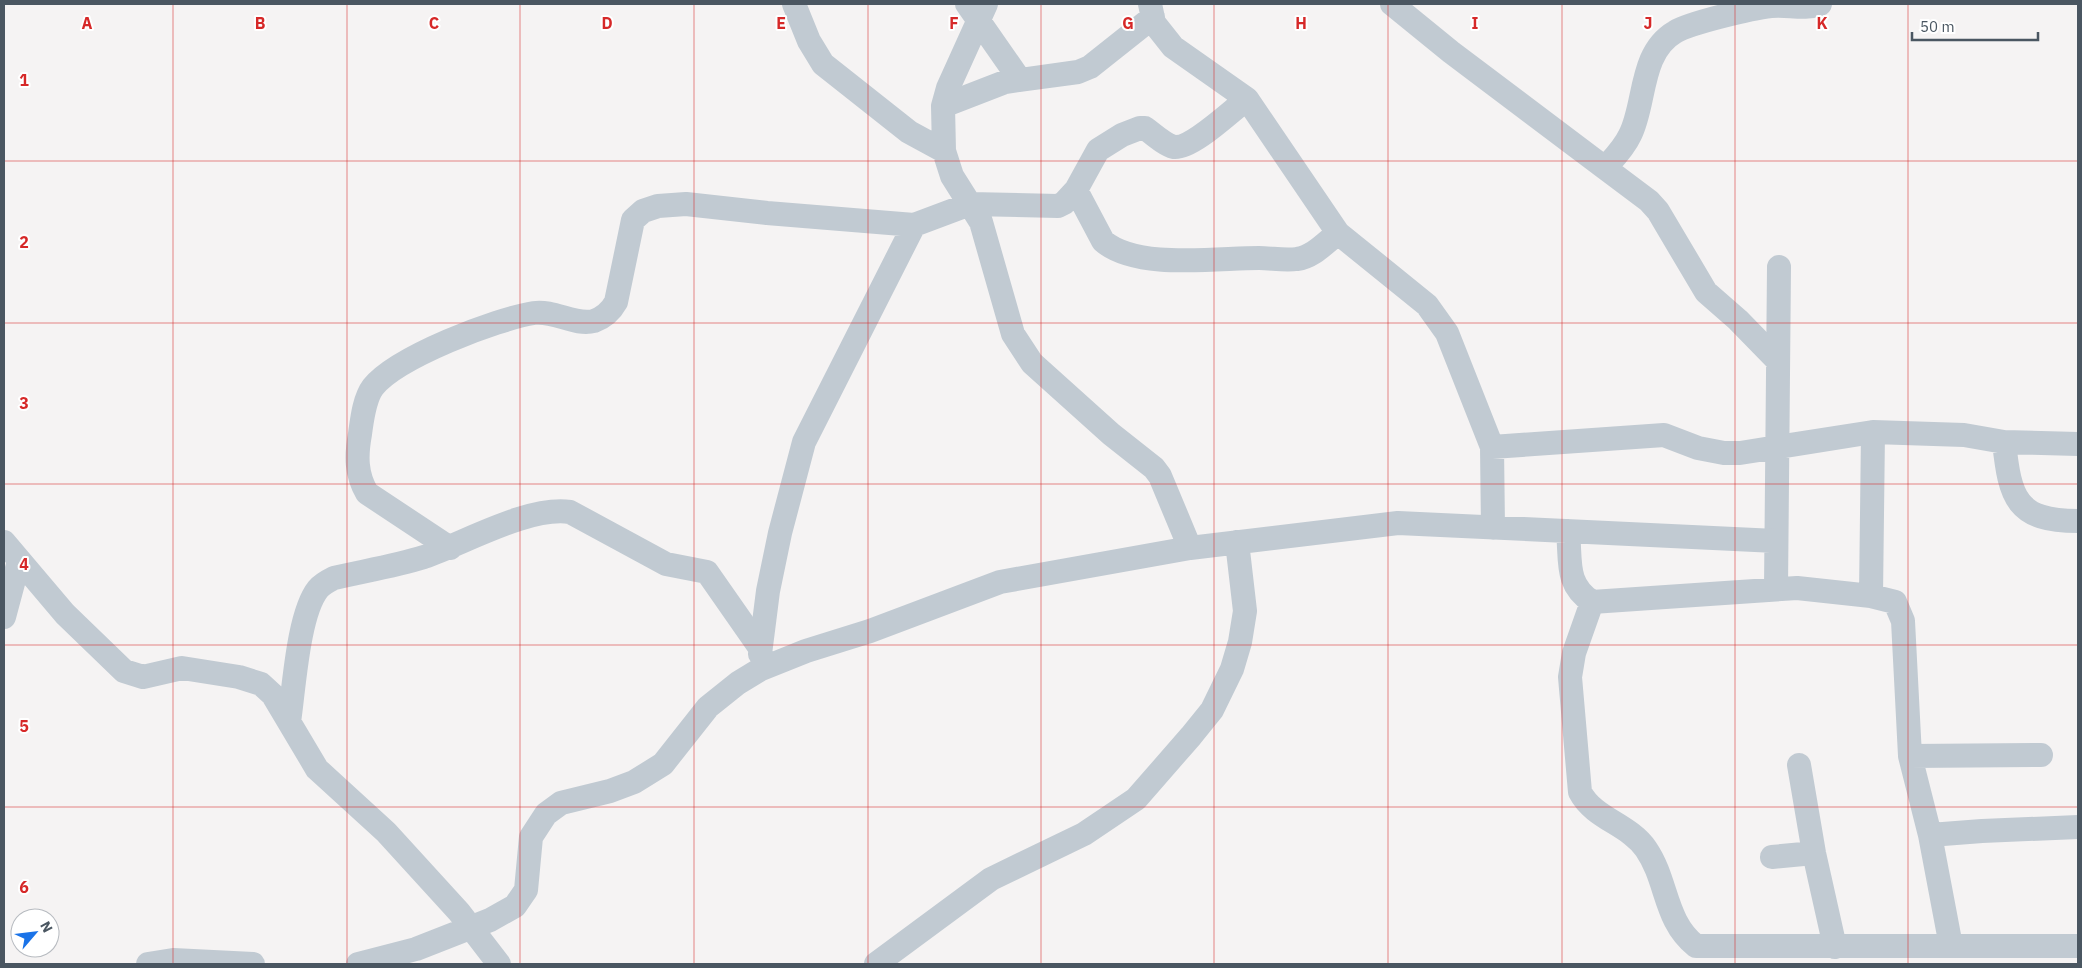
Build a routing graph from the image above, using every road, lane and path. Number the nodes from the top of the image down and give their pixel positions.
1 (794, 4) edge
2 (1392, 4) edge
3 (1820, 4) edge
4 (977, 9) edge
5 (1151, 10) edge
6 (1020, 80) junction
7 (1247, 99) junction
8 (943, 106) junction
9 (944, 151) junction
10 (1605, 168) junction
11 (1076, 190) junction
12 (970, 204) junction
13 (914, 225) junction
14 (1338, 233) junction
15 (1779, 267) dead end
16 (1778, 361) junction
17 (1873, 432) junction
18 (2004, 442) junction
19 (2078, 444) edge
20 (1777, 446) junction
21 (1492, 447) junction
22 (2078, 521) edge
23 (1493, 528) junction
24 (1568, 531) junction
25 (1776, 541) junction
26 (4, 542) edge
27 (1237, 542) junction
28 (450, 548) junction
29 (1190, 548) junction
30 (19, 561) junction
31 (1776, 589) junction
32 (1871, 596) junction
33 (1592, 602) junction
34 (4, 616) edge
35 (761, 658) junction
36 (289, 722) junction
37 (2041, 755) dead end
38 (1910, 756) junction
39 (1799, 764) dead end
40 (2078, 827) edge
41 (1930, 835) junction
42 (1814, 852) junction
43 (1772, 857) dead end
44 (470, 927) junction
45 (1951, 946) junction
46 (2078, 946) edge
47 (1835, 947) junction
48 (1696, 955) edge
49 (1982, 955) edge
50 (2051, 955) edge
51 (886, 960) edge
52 (148, 964) edge
53 (253, 964) edge
54 (358, 964) edge
55 (499, 964) edge

1 - 9 street
2 - 10 street
3 - 10 street
4 - 6 street
4 - 8 street
5 - 6 street
5 - 7 street
6 - 8 street
7 - 11 street
7 - 14 street
8 - 9 street
9 - 12 street
10 - 16 street
11 - 12 street
11 - 14 street
12 - 13 street
12 - 29 street
13 - 28 street
13 - 35 street
14 - 21 street
15 - 16 street
16 - 20 street
17 - 18 street
17 - 20 street
17 - 32 street
18 - 19 street
18 - 22 street
20 - 21 street
20 - 25 street
21 - 23 street
23 - 24 street
23 - 27 street
24 - 25 street
24 - 33 street
25 - 31 street
26 - 30 street
27 - 29 street
27 - 51 street
28 - 35 street
28 - 36 street
29 - 35 street
30 - 34 street
30 - 36 street
31 - 32 street
31 - 33 street
32 - 38 street
33 - 48 street
35 - 44 street
36 - 44 street
37 - 38 street
38 - 41 street
39 - 42 street
40 - 41 street
41 - 45 street
42 - 43 street
42 - 47 street
44 - 54 street
44 - 55 street
45 - 47 street
45 - 49 street
46 - 50 street
47 - 48 street
49 - 50 street
52 - 53 street

